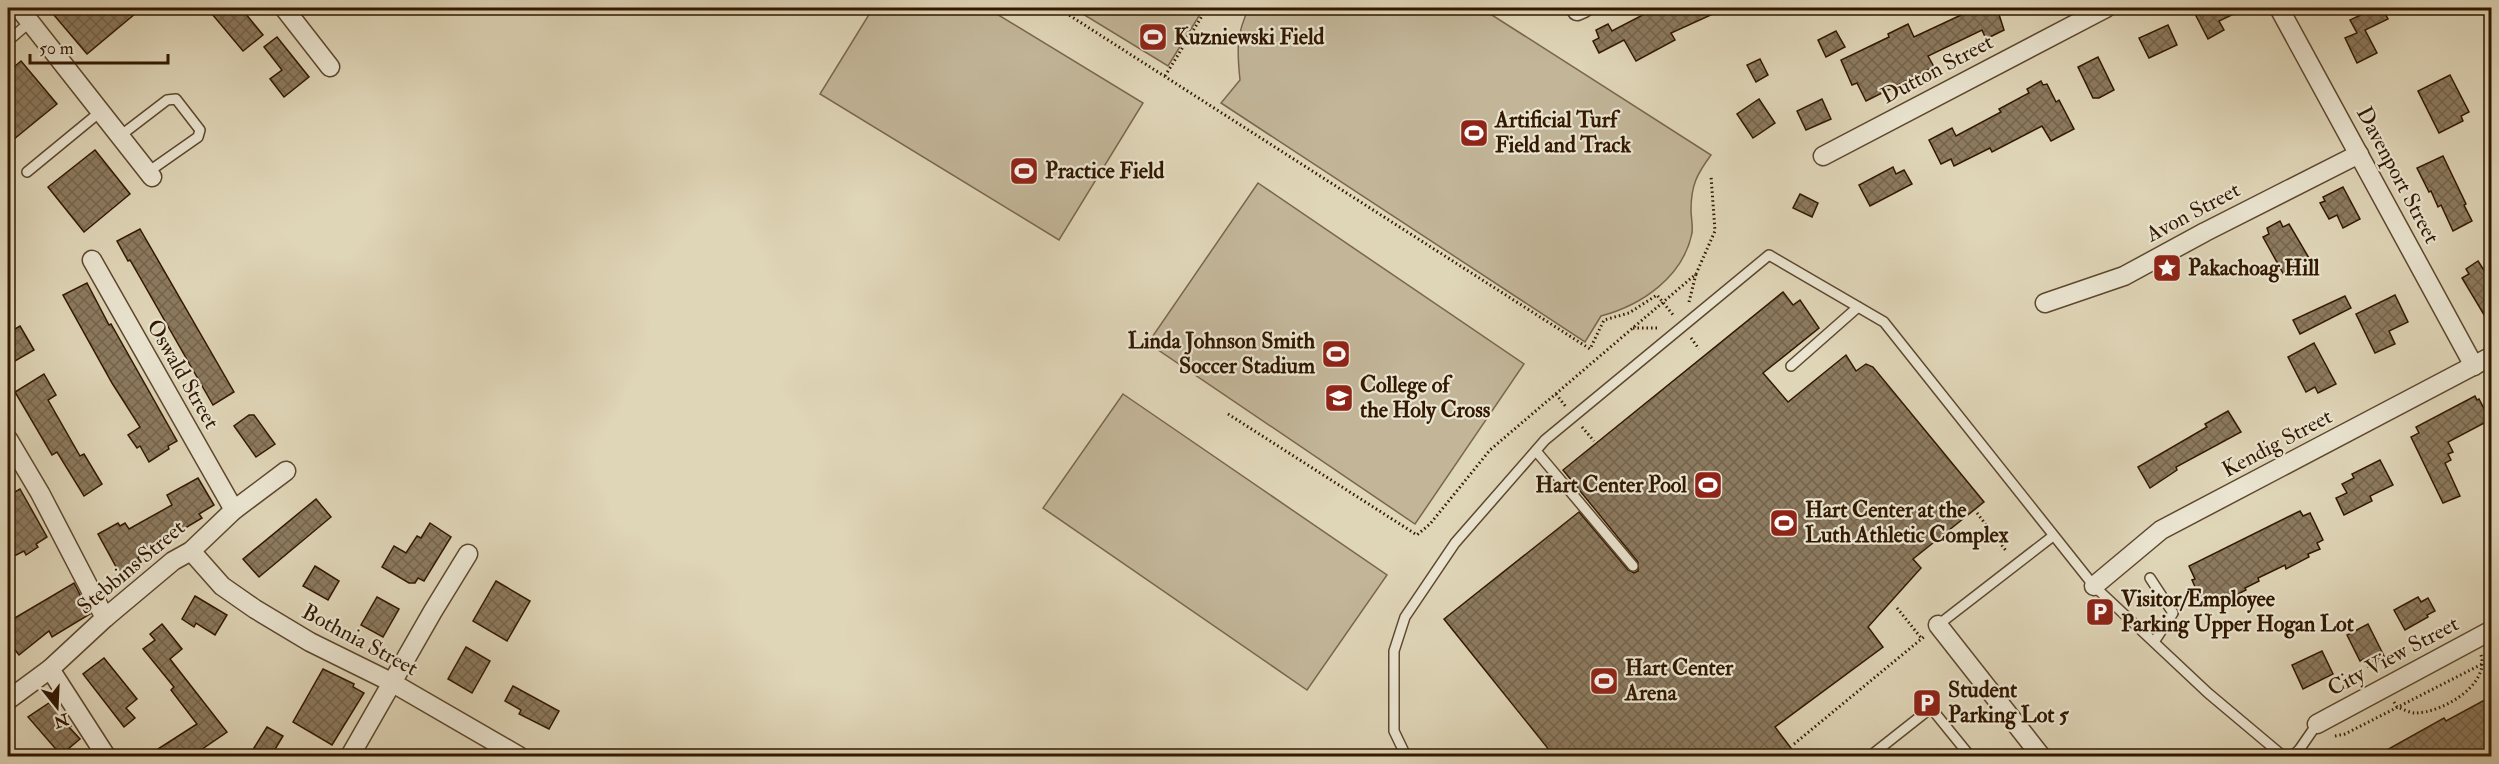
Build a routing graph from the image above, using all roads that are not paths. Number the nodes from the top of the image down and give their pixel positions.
1 (284, 8) edge
2 (2106, 8) edge
3 (2279, 8) edge
4 (25, 15) edge
5 (8, 41) edge
6 (330, 67) dead end
7 (100, 112) junction
8 (120, 136) junction
9 (2359, 153) junction
10 (1823, 156) dead end
11 (27, 172) dead end
12 (150, 175) joint
13 (92, 260) dead end
14 (2045, 303) dead end
15 (1858, 307) junction
16 (2492, 356) edge
17 (1791, 366) dead end
18 (2474, 366) junction
19 (8, 438) edge
20 (1536, 451) junction
21 (286, 471) dead end
22 (234, 510) junction
23 (2054, 536) junction
24 (191, 550) junction
25 (468, 554) dead end
26 (1633, 566) dead end
27 (2150, 578) dead end
28 (2094, 586) junction
29 (105, 618) junction
30 (1938, 625) joint
31 (2492, 630) edge
32 (2154, 642) junction
33 (50, 669) junction
34 (392, 682) junction
35 (8, 700) edge
36 (2317, 724) joint
37 (2035, 754) edge
38 (2299, 754) edge
39 (106, 756) edge
40 (350, 756) edge
41 (519, 756) edge
42 (1406, 756) edge
43 (1875, 756) edge
44 (1970, 756) edge
45 (2283, 756) edge

1 - 6 street
2 - 10 street, Dutton Street
3 - 9 street, Davenport Street
4 - 5 lane
4 - 7 street
7 - 8 street
7 - 11 lane
8 - 12 street
8 - 12 lane
9 - 14 street, Avon Street
9 - 18 street, Davenport Street
13 - 22 street, Oswald Street
15 - 17 lane
15 - 20 lane
15 - 23 lane
16 - 18 street, Kendig Street
18 - 28 street, Kendig Street
19 - 29 street
20 - 26 lane
20 - 42 lane
21 - 22 street, Stebbins Street
22 - 24 street, Stebbins Street
23 - 28 lane
23 - 30 lane
24 - 29 street, Stebbins Street
24 - 34 street, Bothnia Street
25 - 34 street
27 - 32 lane
28 - 32 lane
29 - 33 street, Stebbins Street
30 - 37 street
31 - 36 street, City View Street
32 - 45 lane
33 - 35 street, Stebbins Street
33 - 39 street
34 - 40 street
34 - 41 street, Bothnia Street
36 - 38 lane
43 - 44 lane

